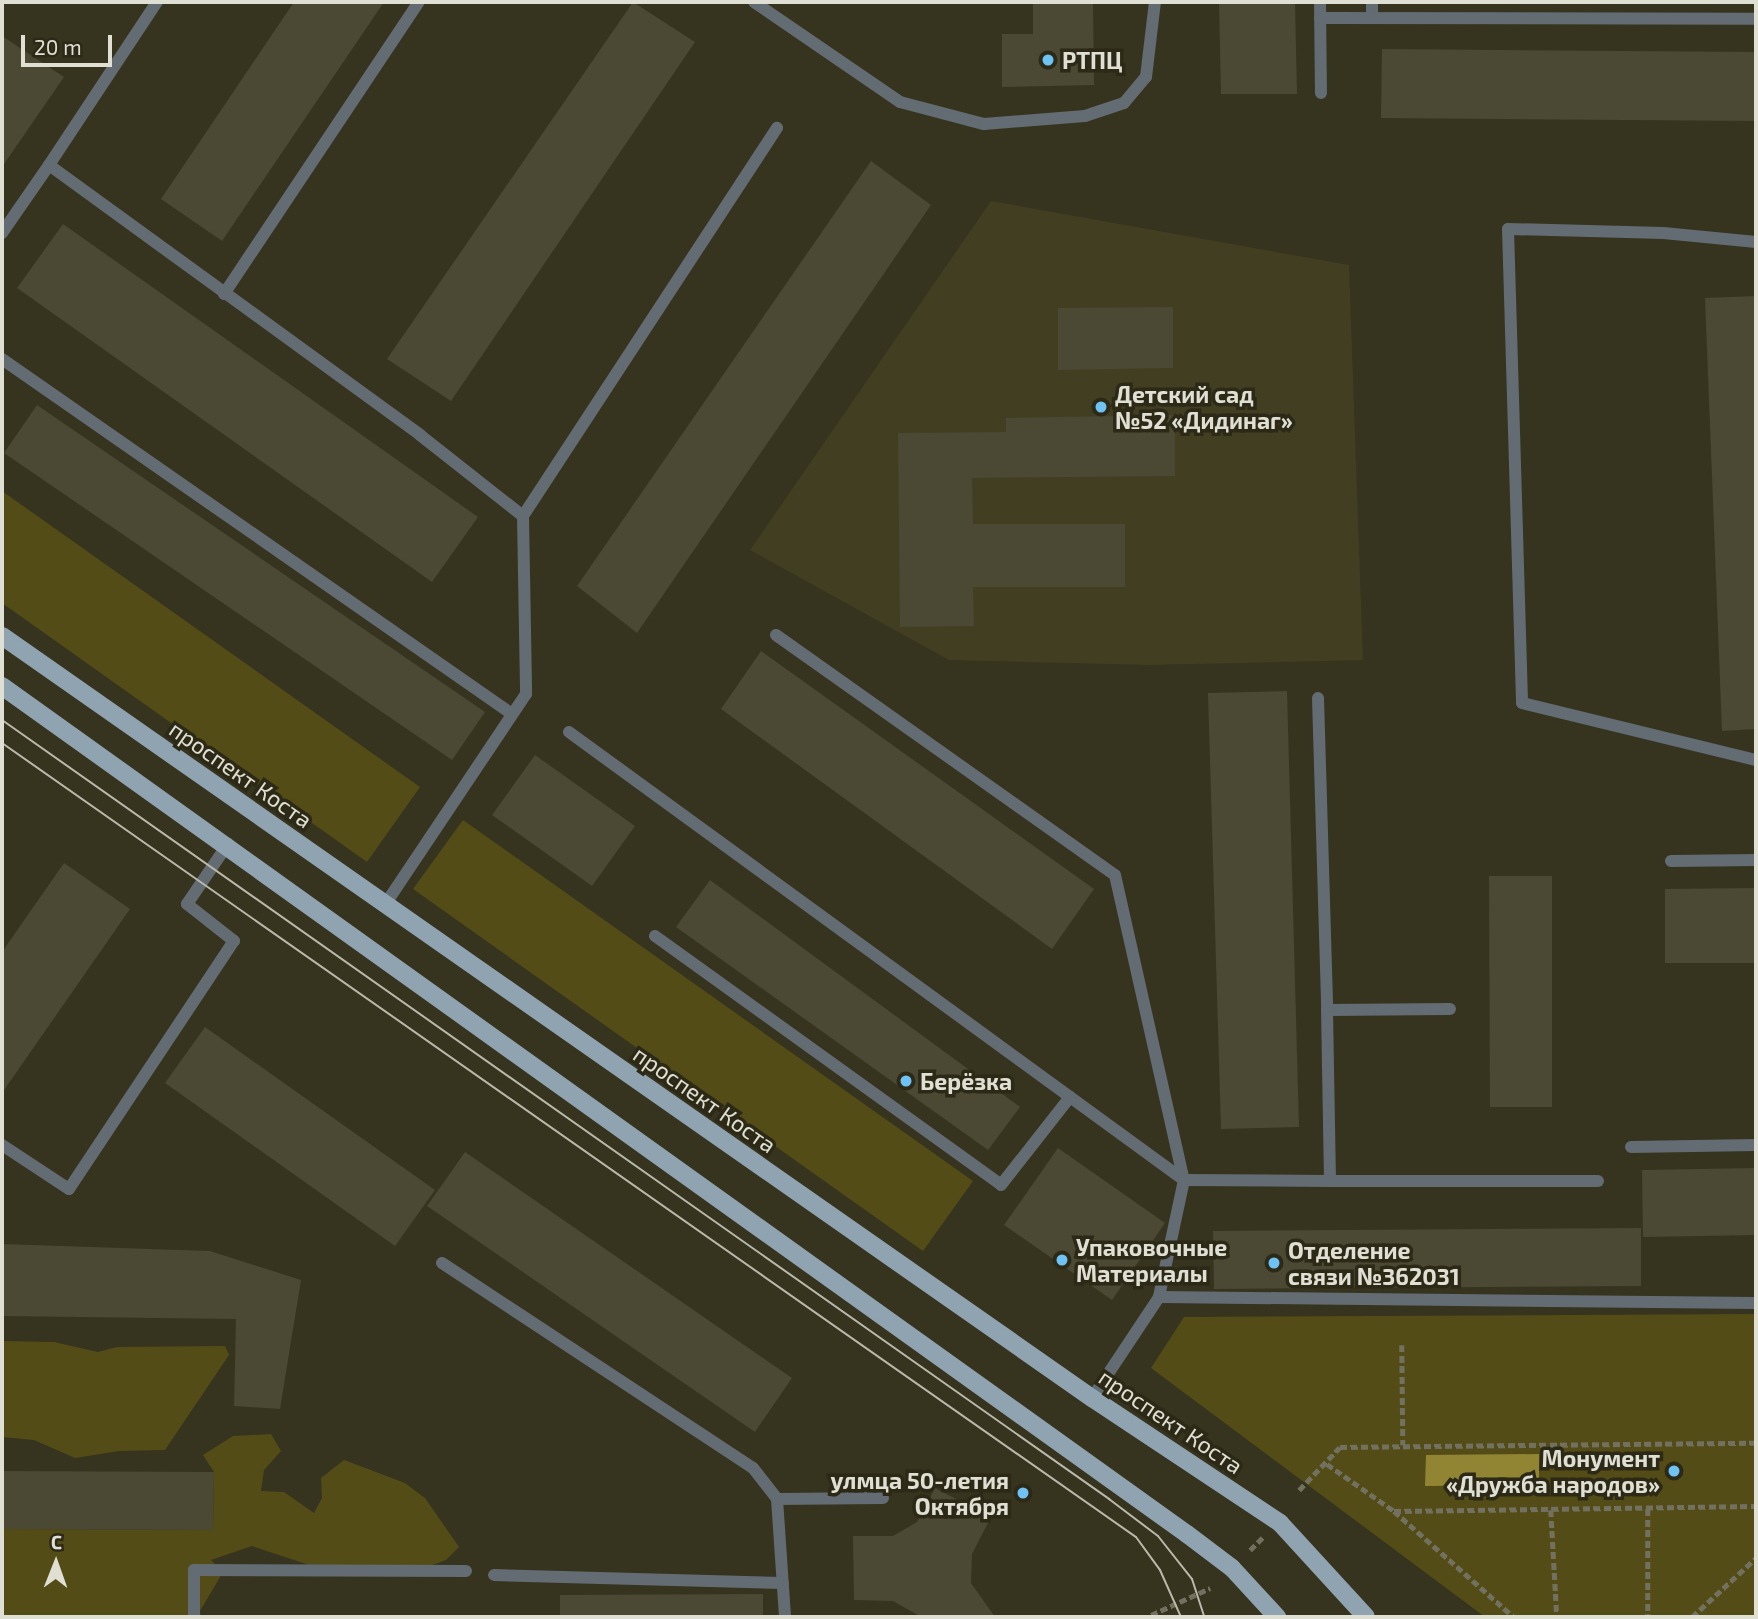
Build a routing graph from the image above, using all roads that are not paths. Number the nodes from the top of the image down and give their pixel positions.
1 (157, 2) edge
2 (419, 2) edge
3 (754, 2) edge
4 (1155, 2) edge
5 (1320, 2) edge
6 (1372, 2) edge
7 (1320, 18) junction
8 (1372, 18) junction
9 (1756, 19) edge
10 (1321, 93) dead end
11 (778, 128) dead end
12 (49, 165) junction
13 (2, 233) edge
14 (1756, 243) edge
15 (223, 294) junction
16 (2, 359) edge
17 (523, 516) junction
18 (776, 635) dead end
19 (2, 636) edge
20 (2, 686) edge
21 (1318, 698) dead end
22 (512, 714) junction
23 (569, 732) dead end
24 (1756, 761) edge
25 (228, 844) junction
26 (1756, 860) edge
27 (1671, 861) dead end
28 (385, 905) junction
29 (654, 936) dead end
30 (1450, 1009) dead end
31 (1328, 1010) junction
32 (1070, 1097) junction
33 (2, 1145) edge
34 (1756, 1145) edge
35 (1631, 1147) dead end
36 (1184, 1180) junction
37 (1330, 1181) junction
38 (1598, 1181) dead end
39 (442, 1263) dead end
40 (1159, 1297) junction
41 (1756, 1303) edge
42 (1092, 1398) junction
43 (883, 1498) dead end
44 (778, 1499) junction
45 (466, 1571) dead end
46 (494, 1574) dead end
47 (783, 1583) junction
48 (194, 1617) edge
49 (785, 1617) edge
50 (1277, 1617) edge
51 (1366, 1617) edge

1 - 12 lane
2 - 15 lane
3 - 4 lane
5 - 7 lane
6 - 8 lane
7 - 8 lane
7 - 10 lane
8 - 9 lane
11 - 17 lane
12 - 13 lane
12 - 15 lane
14 - 24 lane
15 - 17 lane
16 - 22 lane
17 - 22 lane
18 - 36 lane
19 - 28 main road, проспект Коста
20 - 25 main road
21 - 31 lane
22 - 28 lane
23 - 32 lane
25 - 33 lane
25 - 50 main road
26 - 27 lane
28 - 42 main road, проспект Коста
29 - 32 lane
30 - 31 lane
31 - 37 lane
32 - 36 lane
34 - 35 lane
36 - 37 lane
36 - 40 lane
37 - 38 lane
39 - 44 lane
40 - 41 lane
40 - 42 lane
42 - 51 main road, проспект Коста
43 - 44 lane
44 - 47 lane
45 - 48 lane
46 - 47 lane
47 - 49 lane

